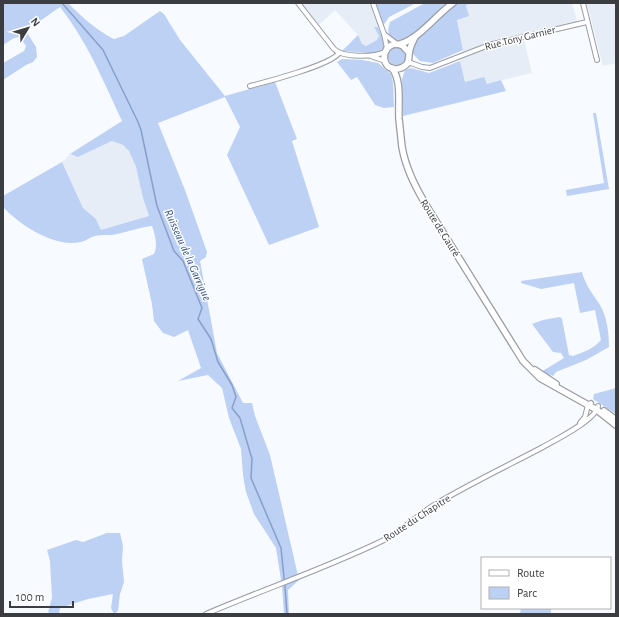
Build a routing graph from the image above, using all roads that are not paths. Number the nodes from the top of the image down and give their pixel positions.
1 (298, 3) edge
2 (372, 3) edge
3 (453, 3) edge
4 (583, 3) edge
5 (587, 22) junction
6 (384, 34) junction
7 (415, 37) junction
8 (399, 44) junction
9 (386, 50) junction
10 (339, 53) junction
11 (409, 54) junction
12 (369, 56) junction
13 (597, 60) dead end
14 (385, 62) junction
15 (408, 62) junction
16 (403, 67) junction
17 (392, 68) junction
18 (398, 85) junction
19 (250, 86) dead end
20 (590, 404) junction
21 (597, 408) junction
22 (616, 420) edge
23 (616, 425) edge
24 (578, 427) junction
25 (206, 614) edge

1 - 10 street
2 - 6 street
3 - 7 street
4 - 5 street
5 - 13 street
5 - 15 street, Rue Tony Garnier
6 - 8 street
6 - 9 street
7 - 8 street
7 - 11 street
8 - 9 street
8 - 11 street
9 - 12 street
9 - 14 street
10 - 12 street
10 - 19 street
11 - 15 street
12 - 14 street
14 - 17 street
15 - 16 street
16 - 17 street
16 - 18 street, Route de Gauré
17 - 18 street, Route de Gauré
18 - 20 street, Route de Gauré
20 - 21 street, Route de Gauré
20 - 24 street
21 - 22 street, Route de Gauré
21 - 23 street, Route de Gauré
21 - 24 street, Route du Chapitre
24 - 25 street, Route du Chapitre

